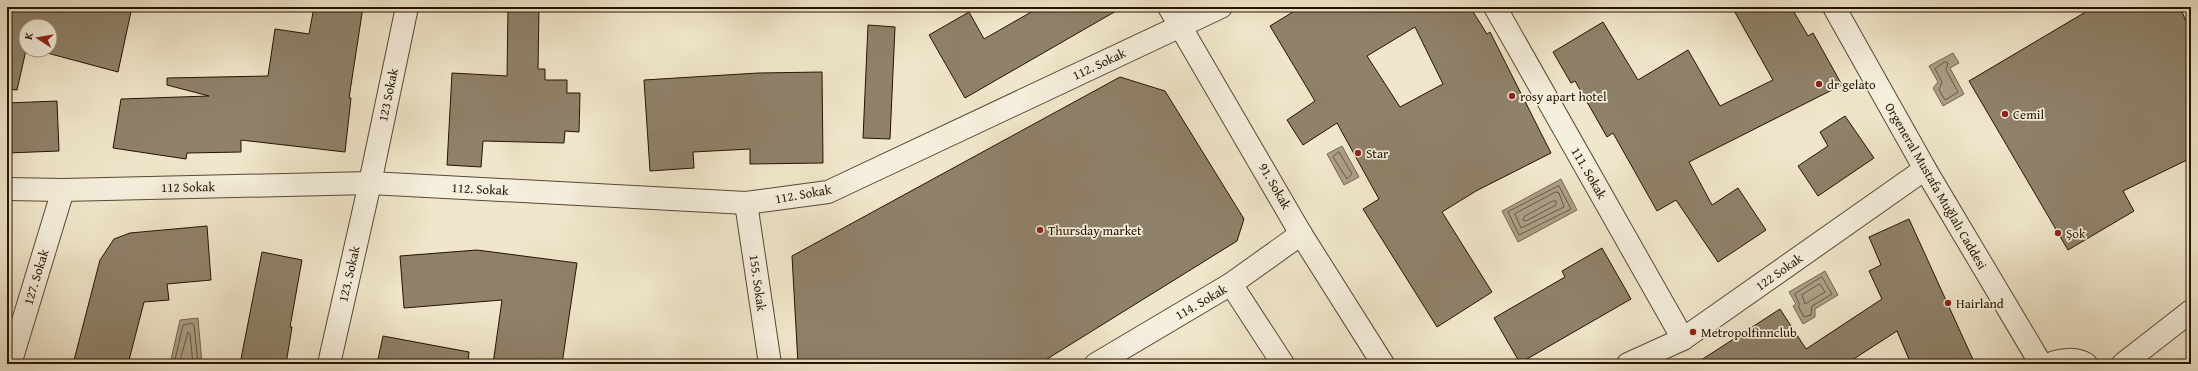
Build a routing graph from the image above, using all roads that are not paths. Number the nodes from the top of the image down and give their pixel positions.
1 (407, 7) edge
2 (1169, 7) edge
3 (1221, 7) edge
4 (1495, 7) edge
5 (1834, 7) edge
6 (1179, 26) junction
7 (1924, 170) junction
8 (370, 183) junction
9 (7, 189) edge
10 (63, 190) junction
11 (746, 202) junction
12 (1301, 234) junction
13 (1232, 284) junction
14 (2191, 311) edge
15 (1683, 339) junction
16 (10, 364) edge
17 (329, 364) edge
18 (770, 364) edge
19 (1096, 364) edge
20 (1284, 364) edge
21 (1383, 364) edge
22 (1628, 364) edge
23 (2041, 364) edge
24 (2050, 364) edge
25 (2086, 364) edge
26 (2123, 364) edge

1 - 8 street, 123 Sokak
2 - 6 street, 91. Sokak
3 - 6 street, 112. Sokak
4 - 15 street, 111. Sokak
5 - 7 street, Orgeneral Mustafa Muğlalı Caddesi
6 - 11 street, 112. Sokak
6 - 12 street, 91. Sokak
7 - 15 street, 122 Sokak
7 - 23 street, Orgeneral Mustafa Muğlalı Caddesi
8 - 10 street, 112 Sokak
8 - 11 street, 112. Sokak
8 - 17 street, 123. Sokak
9 - 10 street, 112 Sokak
10 - 16 street, 127. Sokak
11 - 18 street, 155. Sokak
12 - 13 street, 114. Sokak
12 - 21 street, 91. Sokak
13 - 19 street, 114. Sokak
13 - 20 street
14 - 26 street
15 - 22 street, 122 Sokak
24 - 25 street

